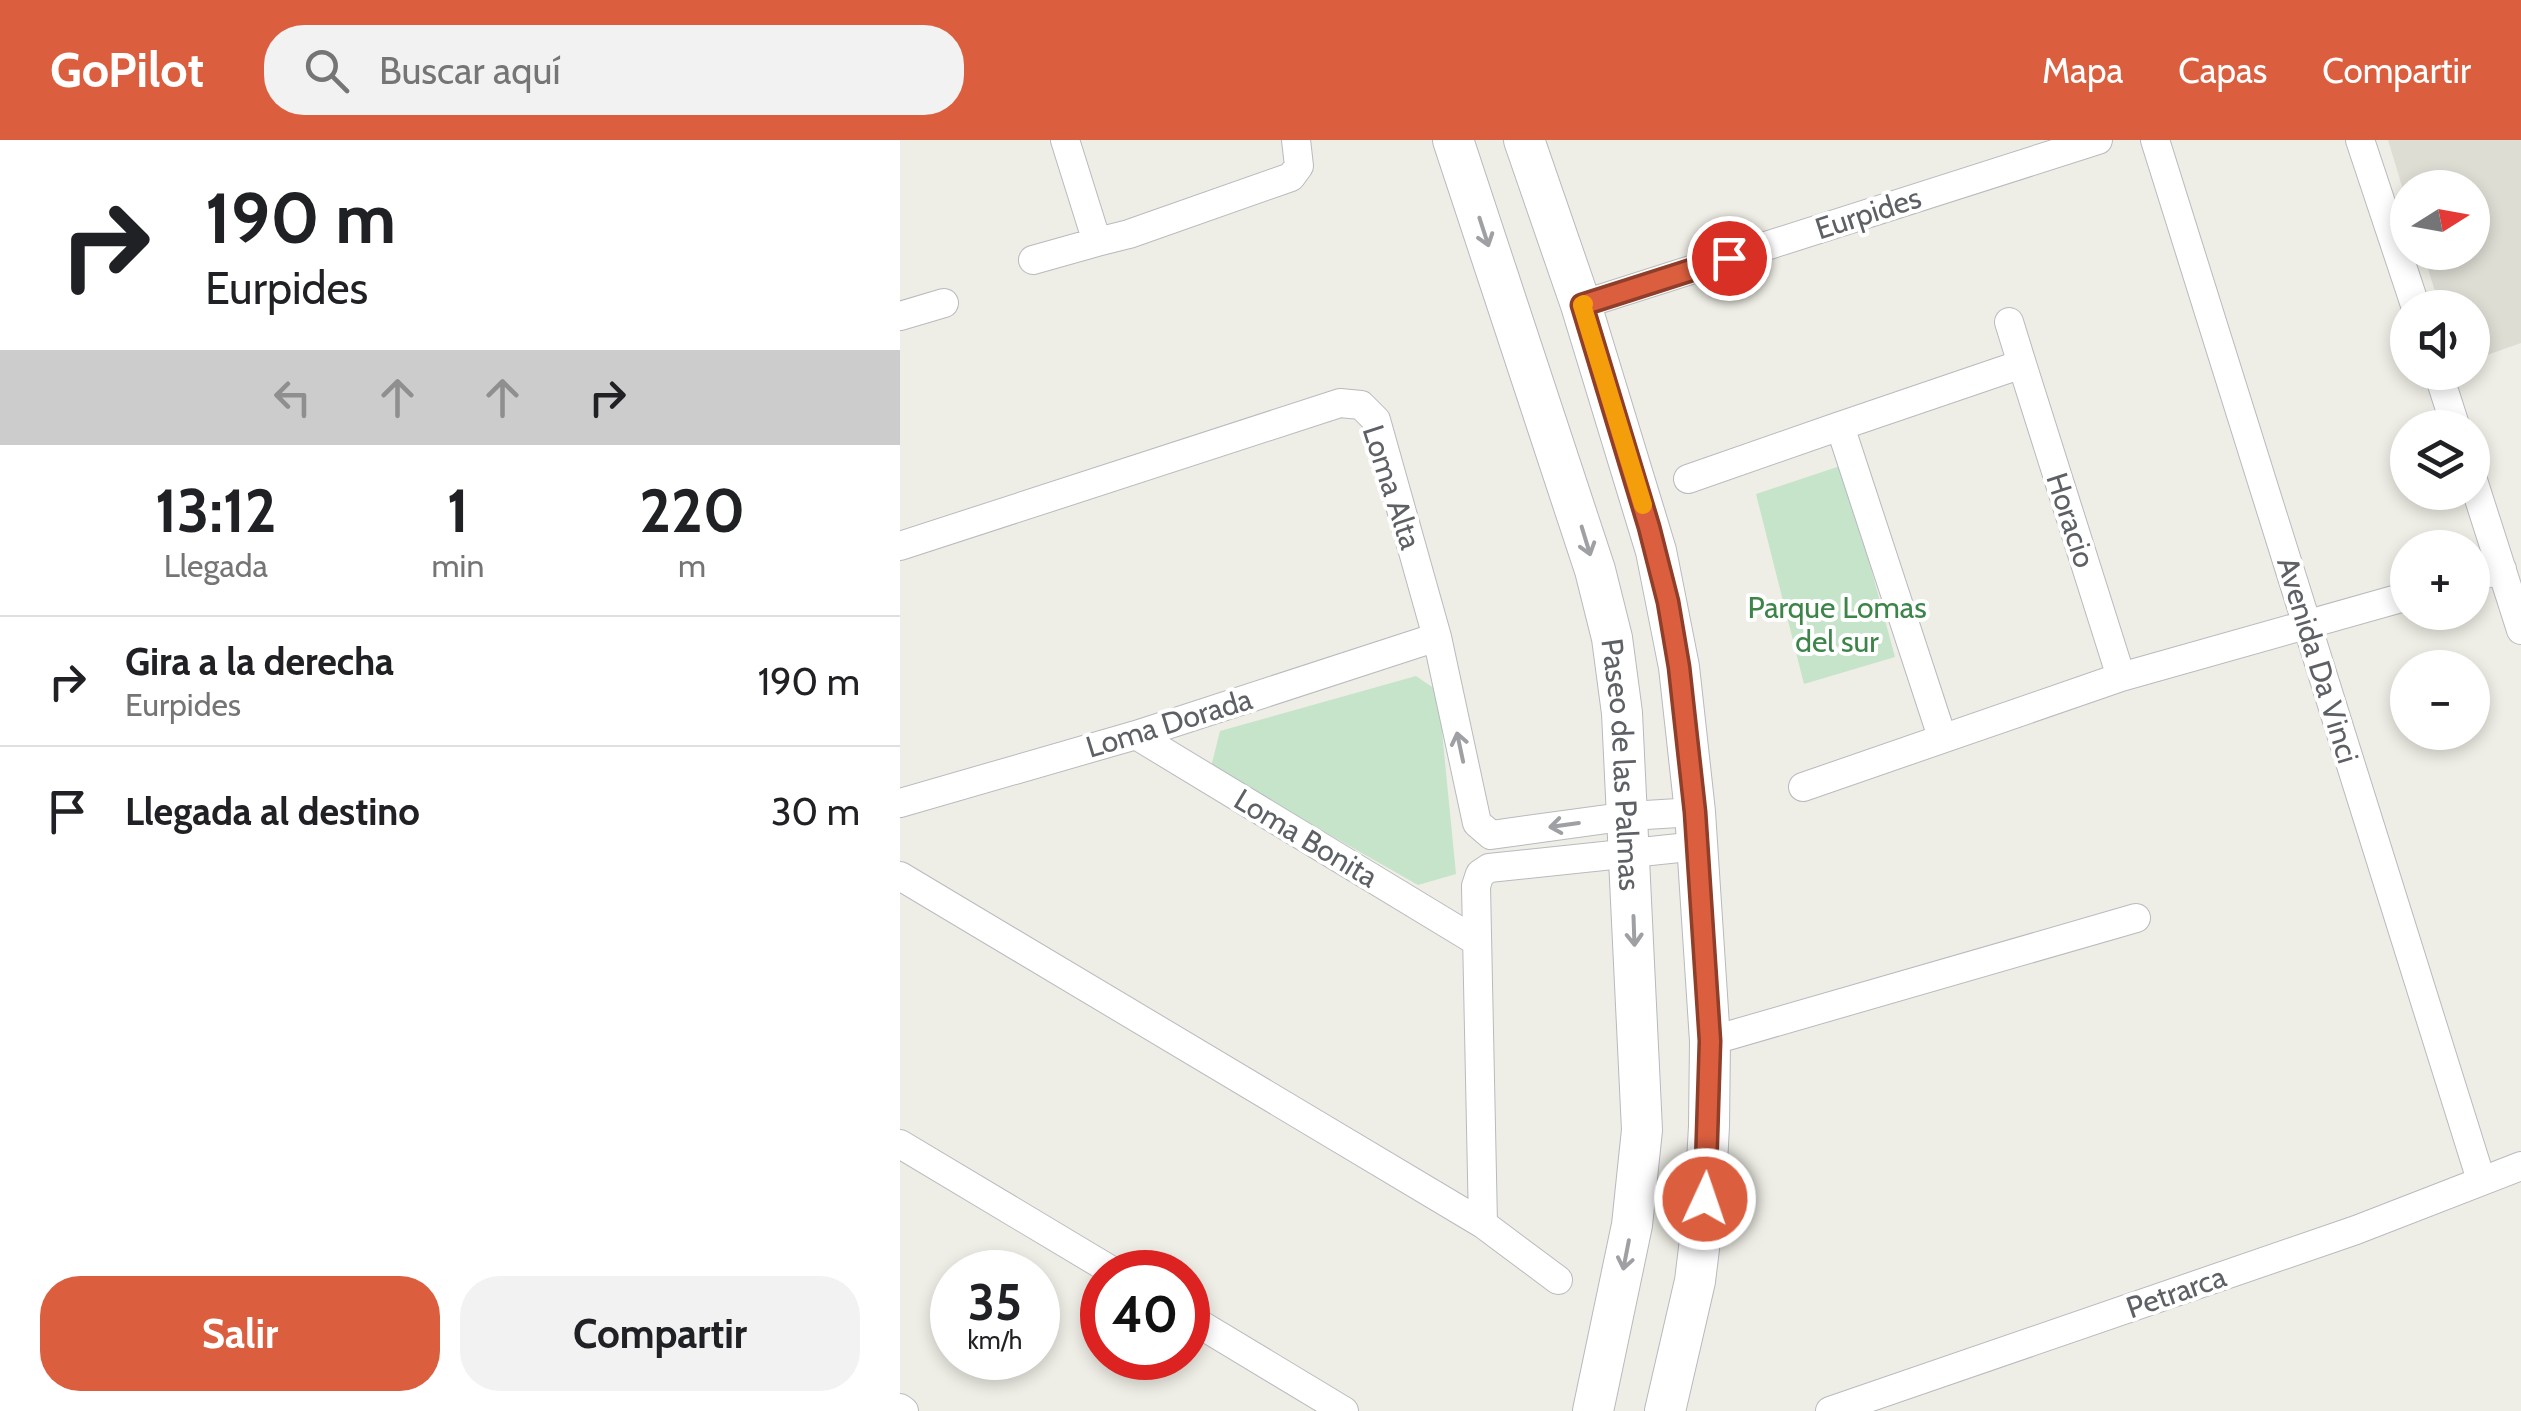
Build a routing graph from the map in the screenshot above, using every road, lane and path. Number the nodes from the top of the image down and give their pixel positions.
1 (1066, 140) edge
2 (1296, 140) edge
3 (1453, 140) edge
4 (1524, 140) edge
5 (2098, 140) edge
6 (2154, 140) edge
7 (2360, 140) edge
8 (1097, 242) junction
9 (1033, 260) dead end
10 (2410, 290) edge
11 (944, 303) dead end
12 (1582, 305) junction
13 (900, 316) edge
14 (2009, 322) dead end
15 (2022, 364) junction
16 (1840, 426) junction
17 (1688, 479) dead end
18 (2483, 510) edge
19 (900, 546) edge
20 (2502, 569) junction
21 (2490, 573) edge
22 (2390, 601) edge
23 (2307, 625) junction
24 (2521, 630) edge
25 (1437, 638) junction
26 (2120, 677) junction
27 (1136, 735) junction
28 (1942, 737) junction
29 (1802, 787) dead end
30 (900, 803) edge
31 (1696, 829) junction
32 (1630, 834) junction
33 (900, 876) edge
34 (2136, 918) dead end
35 (1476, 941) junction
36 (1710, 1041) junction
37 (900, 1144) edge
38 (2521, 1166) edge
39 (2480, 1180) junction
40 (1482, 1224) junction
41 (1080, 1252) edge
42 (1558, 1280) dead end
43 (1210, 1330) edge
44 (1344, 1411) edge
45 (1593, 1411) edge
46 (1665, 1411) edge
47 (1830, 1411) edge

1 - 8 street
2 - 8 street
3 -> 32 street, Paseo de las Palmas
4 - 12 street
5 - 12 street, Eurpides
6 - 23 street, Avenida Da Vinci
7 - 10 street
8 - 9 street
11 - 13 street
12 - 31 street
14 - 15 street, Horacio
15 - 16 street
15 - 26 street, Horacio
16 - 17 street
16 - 28 street
18 - 20 street
19 - 25 street, Loma Alta
20 - 21 street
20 - 24 street
22 - 23 street
23 - 26 street
23 - 39 street, Avenida Da Vinci
25 - 27 street, Loma Dorada
32 -> 25 street, Loma Alta
26 - 28 street
27 - 30 street, Loma Dorada
27 - 35 street, Loma Bonita
28 - 29 street
31 - 32 street, Loma Alta
31 - 36 street
32 - 35 street, Loma Alta
32 -> 45 street, Paseo de las Palmas
33 - 40 street
34 - 36 street
35 - 40 street, Loma Alta
36 - 46 street
37 - 41 street
38 - 39 street, Petrarca
39 - 47 street, Petrarca
40 - 42 street
43 - 44 street

